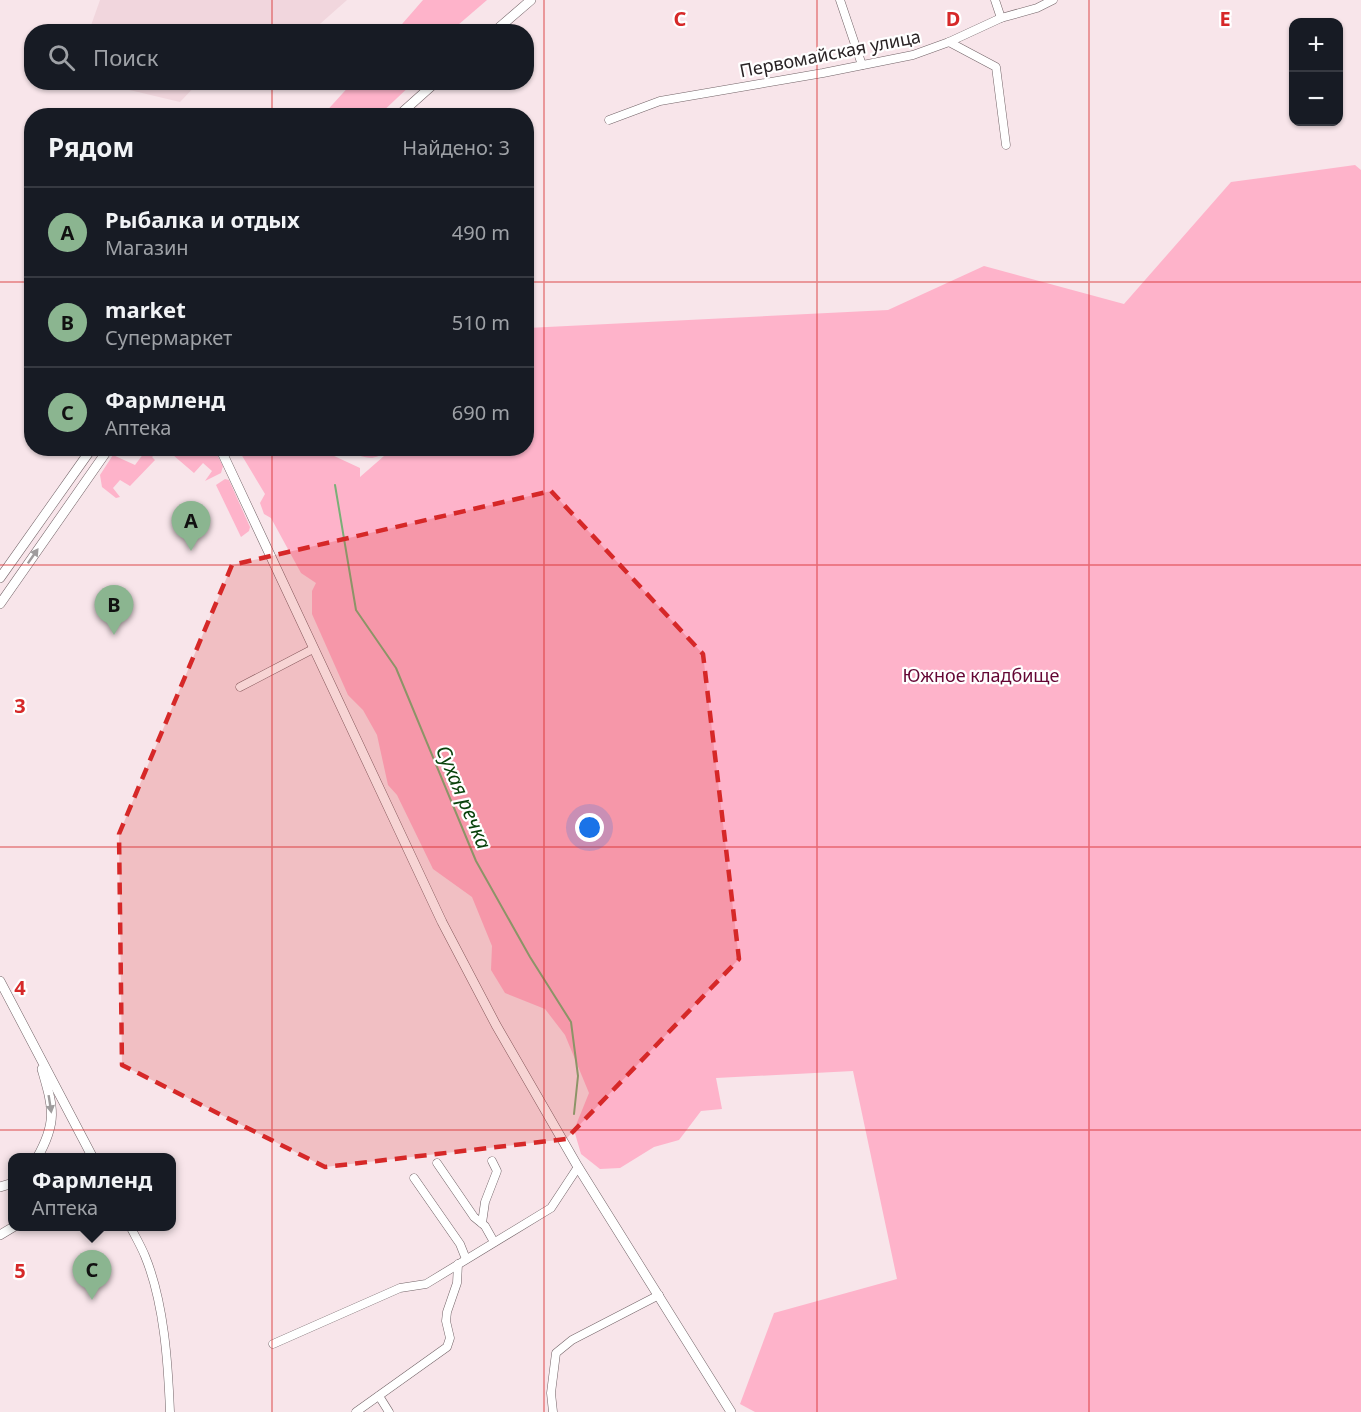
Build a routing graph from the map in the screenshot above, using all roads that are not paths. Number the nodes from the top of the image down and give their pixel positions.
1 (531, 0) edge
2 (840, 0) edge
3 (995, 0) edge
4 (1053, 0) edge
5 (1001, 18) junction
6 (503, 24) edge
7 (950, 42) junction
8 (862, 65) junction
9 (427, 90) edge
10 (407, 108) edge
11 (609, 120) dead end
12 (1006, 145) dead end
13 (86, 456) edge
14 (103, 456) edge
15 (224, 456) edge
16 (18, 577) junction
17 (0, 578) edge
18 (0, 604) edge
19 (0, 614) edge
20 (313, 649) junction
21 (240, 687) dead end
22 (0, 973) edge
23 (0, 981) edge
24 (8, 997) junction
25 (36, 1049) junction
26 (41, 1153) edge
27 (90, 1153) edge
28 (492, 1161) dead end
29 (437, 1163) dead end
30 (578, 1167) junction
31 (414, 1178) dead end
32 (482, 1223) junction
33 (132, 1231) edge
34 (494, 1242) junction
35 (466, 1259) junction
36 (458, 1264) junction
37 (659, 1294) junction
38 (273, 1344) dead end
39 (379, 1396) junction
40 (170, 1412) edge
41 (356, 1412) edge
42 (389, 1412) edge
43 (553, 1412) edge
44 (731, 1412) edge

1 - 6 main road
2 - 8 street
3 - 5 street
4 - 5 street, Первомайская улица
5 - 7 street, Первомайская улица
7 - 8 street, Первомайская улица
7 - 12 street
8 - 11 street, Первомайская улица
9 - 10 main road
13 - 17 main road
16 -> 14 main road
15 - 20 main road
16 - 18 main road
16 - 19 main road
20 - 21 street
20 - 30 main road
22 - 24 main road
23 - 24 main road
24 - 25 main road
25 -> 26 main road
25 - 27 main road
28 - 32 street
29 - 32 street
30 - 34 street
30 - 37 main road
31 - 35 street
32 - 34 street
33 - 40 street
34 - 35 street
35 - 36 street
36 - 38 street
36 - 39 street
37 - 43 street
37 - 44 main road
39 - 41 street
39 - 42 street

